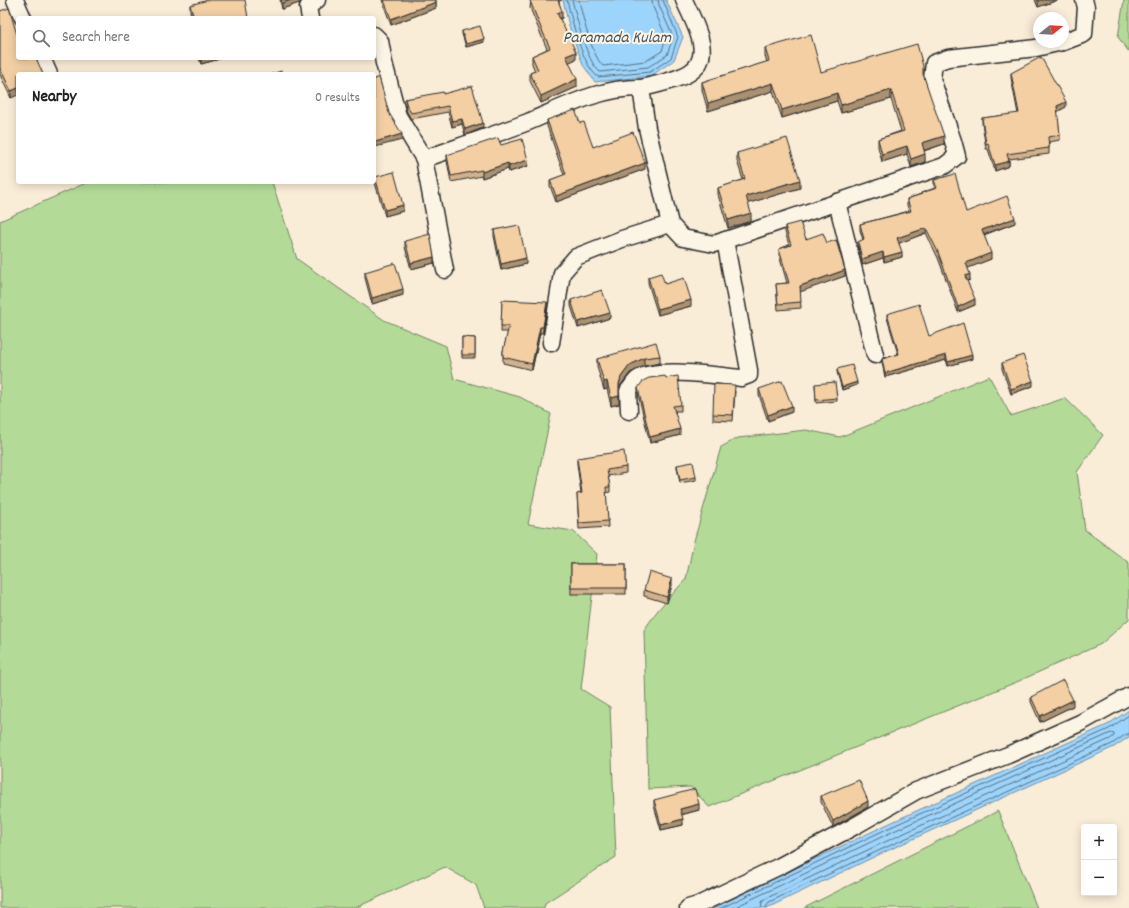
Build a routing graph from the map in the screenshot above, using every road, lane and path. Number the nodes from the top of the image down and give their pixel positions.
1 (15, 0) edge
2 (317, 0) edge
3 (684, 0) edge
4 (1084, 0) edge
5 (22, 16) edge
6 (310, 16) edge
7 (376, 37) edge
8 (1069, 40) edge
9 (1036, 48) edge
10 (43, 60) edge
11 (48, 72) edge
12 (641, 88) junction
13 (424, 159) junction
14 (837, 202) junction
15 (670, 224) junction
16 (724, 240) junction
17 (445, 270) dead end
18 (551, 343) dead end
19 (875, 355) dead end
20 (629, 411) dead end
21 (1129, 696) edge
22 (688, 908) edge

1 - 5 street
2 - 6 street
3 - 12 street
4 - 8 street
7 - 13 street
9 - 14 street
10 - 11 street
12 - 13 street
12 - 15 street
13 - 17 street
14 - 16 street
14 - 19 street
15 - 16 street
15 - 18 street
16 - 20 street
21 - 22 street

